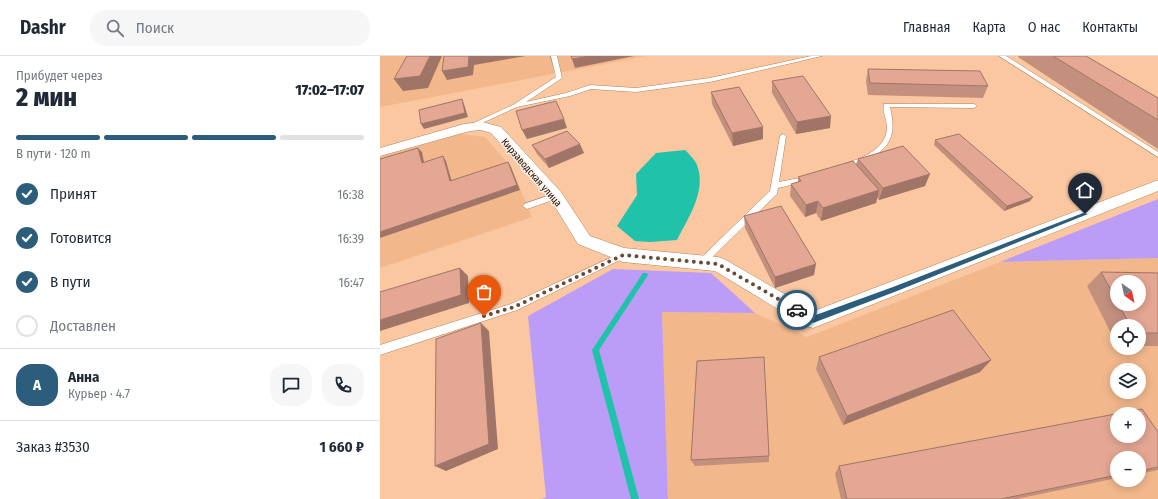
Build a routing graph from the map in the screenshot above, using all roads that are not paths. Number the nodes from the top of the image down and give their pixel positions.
1 (554, 56) edge
2 (819, 56) edge
3 (1002, 56) edge
4 (515, 106) junction
5 (974, 106) dead end
6 (469, 127) junction
7 (783, 136) dead end
8 (380, 152) edge
9 (1158, 156) edge
10 (836, 169) edge
11 (815, 176) edge
12 (1158, 185) edge
13 (775, 186) junction
14 (556, 196) junction
15 (527, 206) dead end
16 (623, 255) junction
17 (702, 262) junction
18 (380, 350) edge

1 - 4 lane
2 - 4 lane
3 - 9 lane
4 - 6 lane
5 - 10 lane
6 - 8 street, Кирзаводская улица
6 - 14 street, Кирзаводская улица
7 - 13 lane
11 - 13 lane
12 - 17 street, Кирзаводская улица
13 - 17 lane
14 - 15 lane
14 - 16 street, Кирзаводская улица
16 - 17 street, Кирзаводская улица
16 - 18 lane

